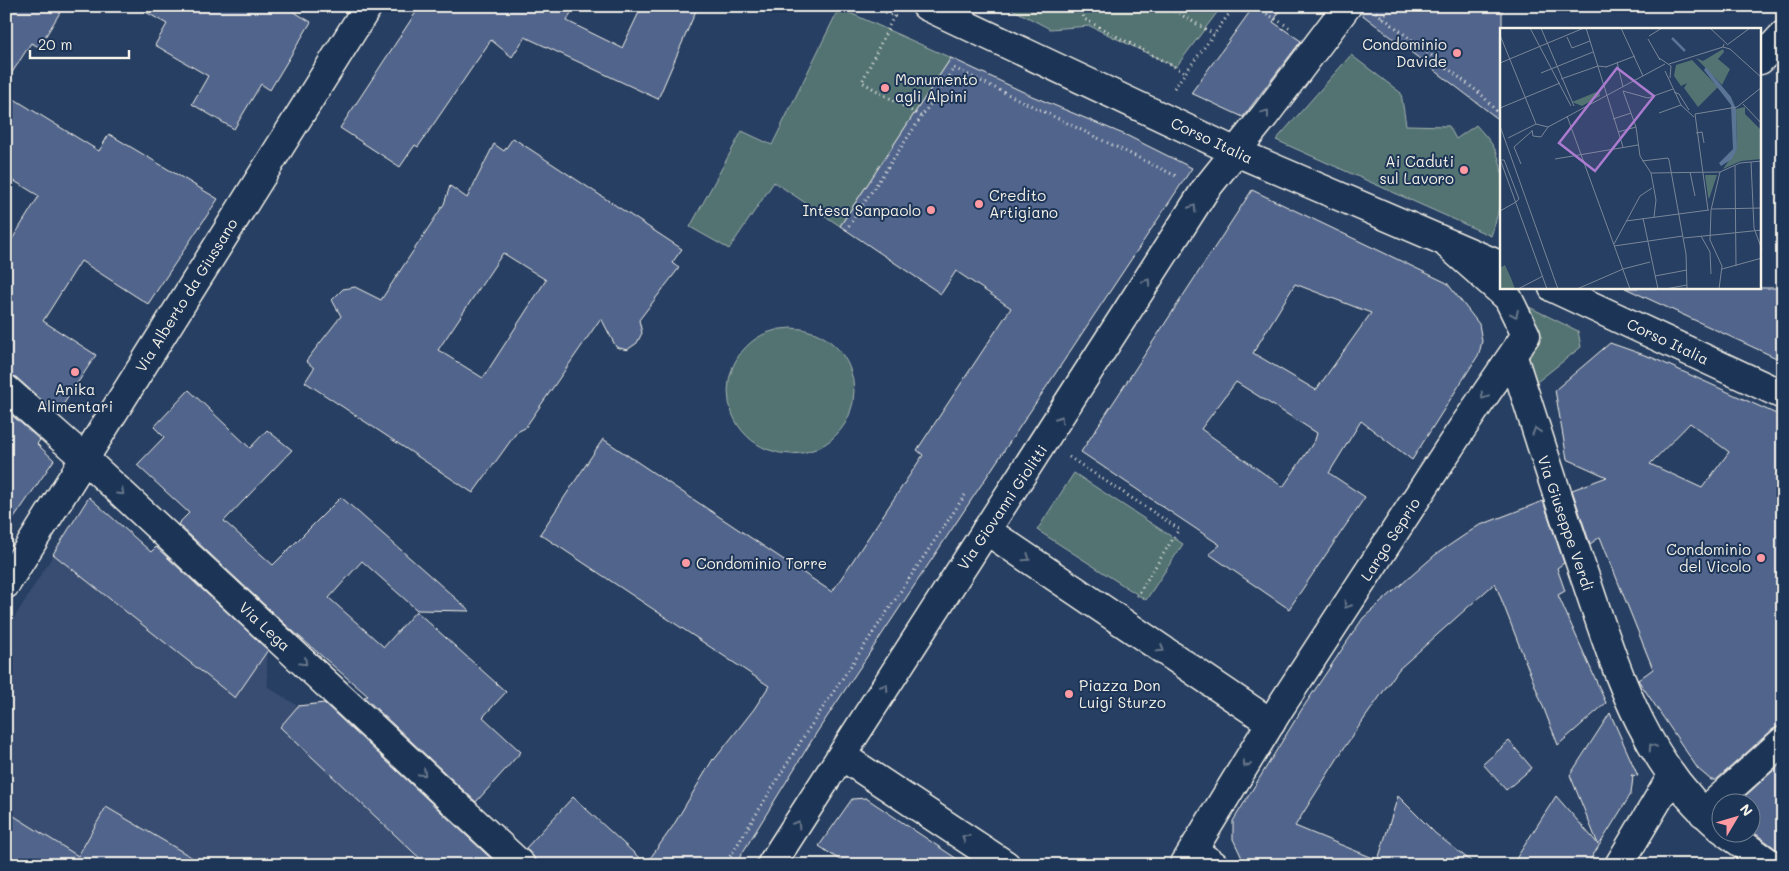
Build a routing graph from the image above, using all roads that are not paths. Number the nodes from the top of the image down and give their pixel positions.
1 (368, 6) edge
2 (926, 6) edge
3 (1347, 6) edge
4 (1783, 35) edge
5 (1762, 58) edge
6 (1236, 152) junction
7 (1445, 242) junction
8 (1500, 265) edge
9 (1569, 291) edge
10 (1513, 357) junction
11 (6, 389) edge
12 (1783, 395) edge
13 (85, 459) junction
14 (986, 530) junction
15 (6, 584) edge
16 (1271, 723) junction
17 (1783, 741) edge
18 (842, 756) junction
19 (1672, 776) junction
20 (1736, 794) edge
21 (1712, 821) edge
22 (1742, 844) edge
23 (1197, 860) edge
24 (521, 865) edge
25 (771, 865) edge
26 (1006, 865) edge
27 (1619, 865) edge
28 (1772, 865) edge

1 - 13 street, Via Alberto da Giussano
2 - 6 street, Corso Italia
6 -> 3 street, Via Giovanni Giolitti
4 - 5 street
6 - 7 street, Corso Italia
14 -> 6 street, Via Giovanni Giolitti
7 - 8 street, Corso Italia
7 -> 10 street
9 - 12 street, Corso Italia
10 -> 16 street, Largo Seprio
19 -> 10 street, Via Giuseppe Verdi
11 - 13 street, Via Lega
13 - 15 street, Via Alberto da Giussano
13 -> 24 street, Via Lega
14 -> 16 street
18 -> 14 street, Via Giovanni Giolitti
16 -> 23 street
17 - 20 street
25 -> 18 street, Via Giovanni Giolitti
26 -> 18 street
19 - 21 street, Via Giuseppe Verdi
19 - 27 street
22 - 28 street

